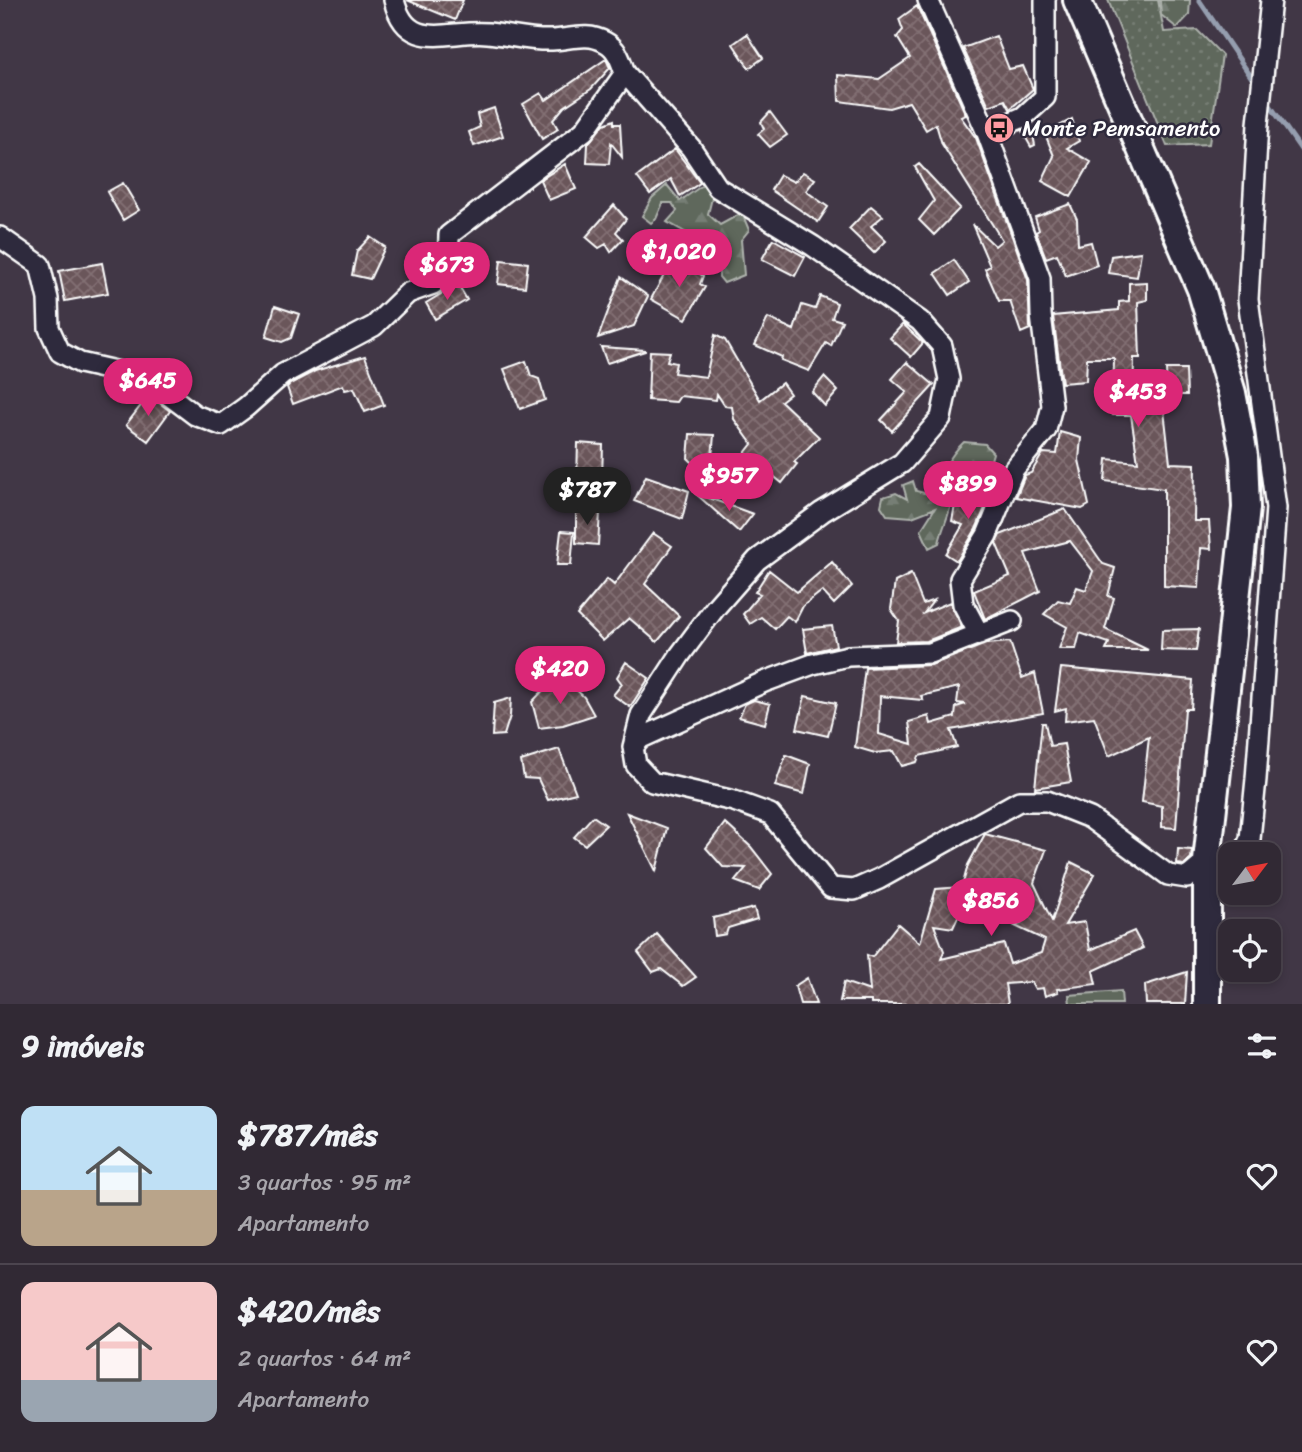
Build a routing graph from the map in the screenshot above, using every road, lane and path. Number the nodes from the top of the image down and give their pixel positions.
1 (394, 0) edge
2 (928, 0) edge
3 (1045, 0) edge
4 (1077, 0) edge
5 (1270, 0) edge
6 (625, 73) junction
7 (987, 133) junction
8 (0, 237) edge
9 (1012, 621) dead end
10 (979, 634) junction
11 (633, 747) junction
12 (1221, 842) edge
13 (1249, 842) edge
14 (1218, 862) edge
15 (1218, 865) edge
16 (1218, 888) edge
17 (1205, 904) junction
18 (1207, 1004) edge

1 - 6 street
2 - 7 street
3 - 7 street
4 - 12 street
5 - 13 street
6 - 8 street
6 - 11 street
7 - 10 street
9 - 10 street
10 - 11 street
11 - 14 street
15 - 17 street
16 - 17 street
17 - 18 street

